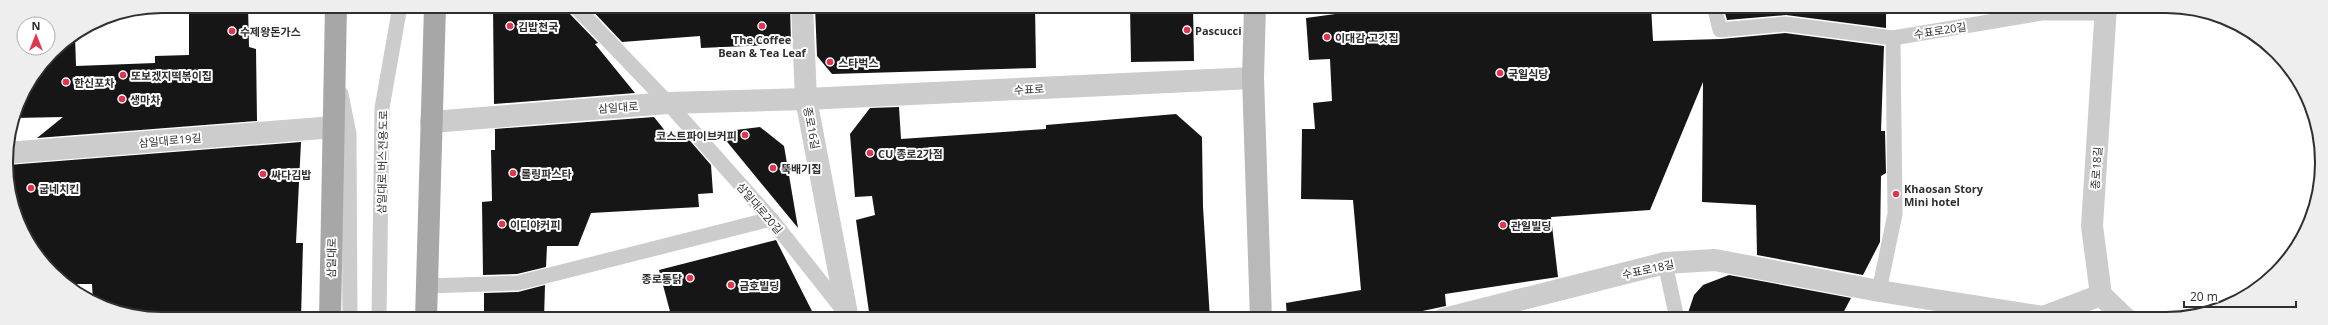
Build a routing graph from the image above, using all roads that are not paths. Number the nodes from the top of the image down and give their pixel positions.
1 (336, 13) edge
2 (399, 13) edge
3 (434, 13) edge
4 (583, 13) edge
5 (802, 13) edge
6 (1255, 13) edge
7 (1716, 13) edge
8 (2042, 13) edge
9 (2106, 13) edge
10 (1893, 38) junction
11 (335, 55) junction
12 (1252, 78) junction
13 (806, 99) junction
14 (668, 103) junction
15 (431, 122) junction
16 (334, 127) junction
17 (13, 152) edge
18 (771, 219) junction
19 (1665, 263) junction
20 (427, 286) junction
21 (1878, 291) junction
22 (2102, 295) junction
23 (330, 312) edge
24 (350, 312) edge
25 (379, 312) edge
26 (426, 312) edge
27 (844, 312) edge
28 (847, 312) edge
29 (1261, 312) edge
30 (1472, 312) edge
31 (1676, 312) edge
32 (2011, 312) edge
33 (2056, 312) edge
34 (2119, 312) edge

1 - 11 main road, 삼일대로
2 - 25 lane, 삼일대로 버스전용도로
3 - 15 main road
4 - 14 lane, 삼일대로20길
5 - 13 street, 종로16길
6 - 12 street
7 - 10 lane, 수표로20길
8 - 10 lane, 수표로20길
9 - 22 street, 종로18길
10 - 21 lane
11 - 16 main road, 삼일대로
11 - 24 lane
12 - 13 street, 수표로
12 - 29 street
13 - 14 street, 삼일대로
13 - 28 street, 종로16길
14 - 15 street, 삼일대로
14 - 18 lane, 삼일대로20길
15 - 20 main road
16 - 17 street, 삼일대로19길
16 - 23 main road, 삼일대로
18 - 20 lane
18 - 27 lane, 삼일대로20길
19 - 21 street, 수표로18길
19 - 30 street, 수표로18길
19 - 31 lane
20 - 26 main road
21 - 32 street, 수표로18길
22 - 33 street, 수표로18길
22 - 34 street

